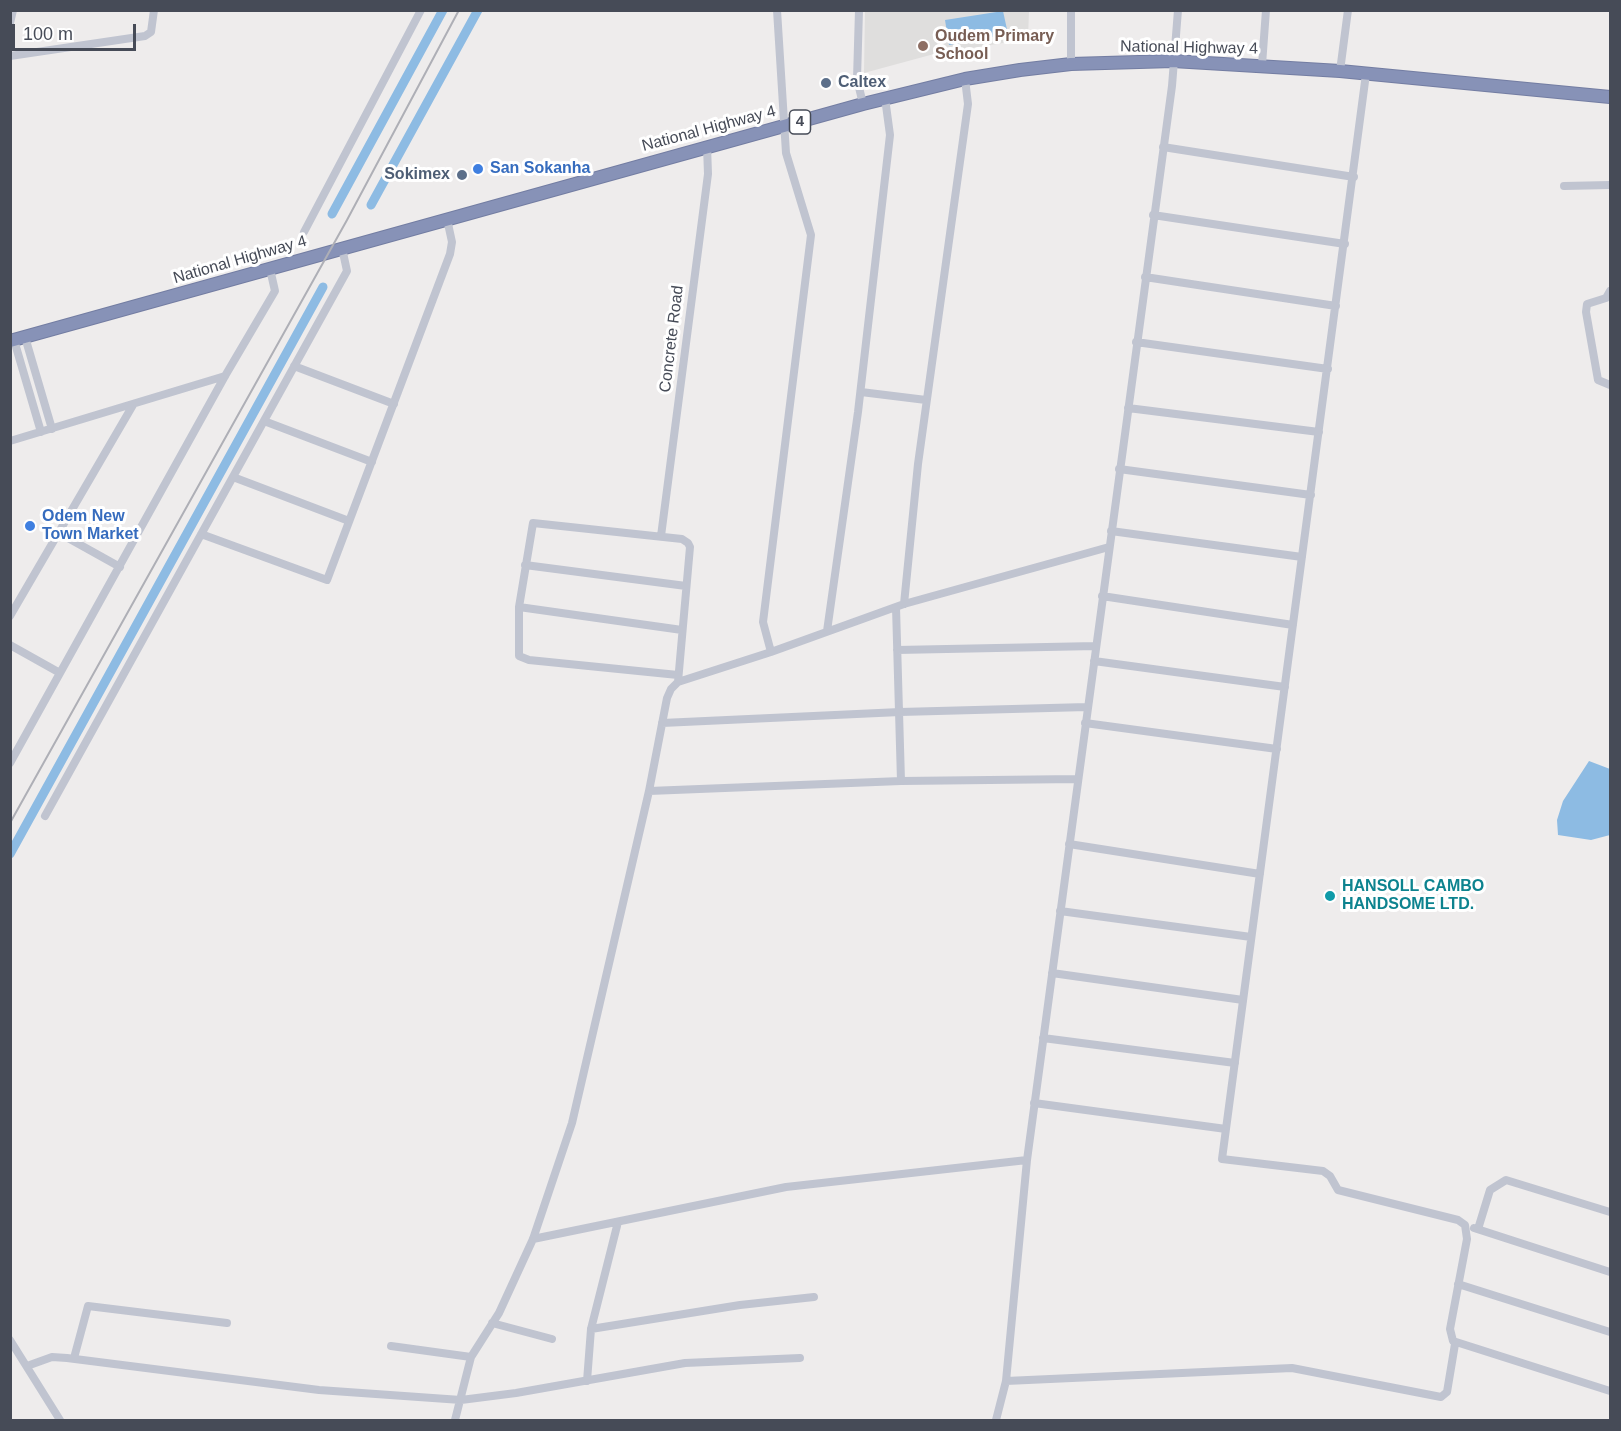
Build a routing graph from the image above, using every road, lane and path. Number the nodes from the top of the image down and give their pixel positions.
1 (13, 10) edge
2 (154, 10) edge
3 (421, 10) edge
4 (777, 10) edge
5 (859, 10) edge
6 (1071, 10) edge
7 (1178, 10) edge
8 (1266, 10) edge
9 (1348, 10) edge
10 (10, 23) edge
11 (10, 56) edge
12 (1173, 61) junction
13 (1071, 64) junction
14 (1262, 65) junction
15 (1340, 71) junction
16 (1366, 74) junction
17 (965, 79) junction
18 (1611, 97) edge
19 (885, 98) junction
20 (862, 104) junction
21 (783, 127) junction
22 (707, 146) junction
23 (1162, 147) junction
24 (1354, 177) junction
25 (1611, 185) edge
26 (1564, 186) dead end
27 (1154, 215) junction
28 (447, 219) junction
29 (304, 232) dead end
30 (1344, 244) junction
31 (342, 248) junction
32 (270, 269) junction
33 (1145, 277) junction
34 (1611, 291) edge
35 (1336, 306) junction
36 (16, 339) edge
37 (1136, 342) junction
38 (294, 366) junction
39 (1328, 369) junction
40 (225, 376) junction
41 (1611, 385) edge
42 (861, 392) junction
43 (926, 400) junction
44 (394, 404) junction
45 (133, 405) junction
46 (1128, 408) junction
47 (264, 421) junction
48 (52, 429) junction
49 (41, 432) junction
50 (1319, 432) junction
51 (10, 441) edge
52 (372, 462) junction
53 (1119, 469) junction
54 (233, 477) junction
55 (1311, 495) junction
56 (349, 521) junction
57 (1111, 531) junction
58 (59, 533) junction
59 (201, 534) junction
60 (661, 536) junction
61 (1109, 547) junction
62 (1302, 557) junction
63 (525, 565) junction
64 (120, 567) junction
65 (686, 586) junction
66 (1102, 596) junction
67 (900, 605) junction
68 (519, 607) junction
69 (10, 616) edge
70 (1293, 625) junction
71 (682, 630) junction
72 (828, 631) junction
73 (10, 645) edge
74 (1096, 646) junction
75 (897, 650) junction
76 (771, 652) junction
77 (1094, 661) junction
78 (60, 673) junction
79 (678, 678) junction
80 (1285, 687) junction
81 (1088, 707) junction
82 (900, 712) junction
83 (662, 723) junction
84 (1085, 723) junction
85 (1277, 749) junction
86 (10, 763) edge
87 (1078, 779) junction
88 (901, 781) junction
89 (649, 791) junction
90 (45, 816) dead end
91 (1069, 844) junction
92 (1260, 874) junction
93 (1060, 910) junction
94 (1251, 938) junction
95 (1052, 973) junction
96 (1243, 1000) junction
97 (1043, 1038) junction
98 (1235, 1062) junction
99 (1034, 1103) junction
100 (1226, 1129) junction
101 (1026, 1160) junction
102 (1611, 1212) edge
103 (618, 1222) junction
104 (1465, 1225) junction
105 (1478, 1229) junction
106 (533, 1239) junction
107 (1611, 1272) edge
108 (1458, 1284) junction
109 (814, 1297) dead end
110 (227, 1323) dead end
111 (492, 1323) junction
112 (591, 1329) junction
113 (1611, 1332) edge
114 (552, 1339) dead end
115 (10, 1340) edge
116 (1455, 1344) junction
117 (391, 1346) dead end
118 (471, 1357) junction
119 (74, 1358) junction
120 (800, 1358) dead end
121 (27, 1366) junction
122 (587, 1381) junction
123 (1006, 1381) junction
124 (1611, 1391) edge
125 (460, 1400) junction
126 (60, 1420) edge
127 (455, 1420) edge
128 (996, 1420) edge

1 - 10 street
2 - 11 street
3 - 29 street
4 - 21 street
5 - 20 street
6 - 13 street
7 - 12 street
8 - 14 street
9 - 15 street
12 - 13 highway, National Highway 4 / 4
12 - 14 highway, National Highway 4 / 4
12 - 23 street
13 - 17 highway, National Highway 4 / 4
14 - 15 highway, National Highway 4 / 4
15 - 16 highway, National Highway 4 / 4
16 - 18 highway, National Highway 4 / 4
16 - 24 street
17 - 19 highway, National Highway 4 / 4
17 - 43 street
19 - 20 highway, National Highway 4 / 4
19 - 42 street
20 - 21 highway, National Highway 4 / 4
21 - 22 highway, National Highway 4 / 4
21 - 76 street
22 - 28 highway, National Highway 4 / 4
22 - 60 street, Concrete Road
23 - 24 street
23 - 27 street
24 - 30 street
25 - 26 street
27 - 30 street
27 - 33 street
28 - 31 highway, National Highway 4 / 4
28 - 44 street
30 - 35 street
31 - 32 highway, National Highway 4 / 4
31 - 38 street
32 - 36 highway, National Highway 4 / 4
32 - 40 street
33 - 35 street
33 - 37 street
34 - 41 street
35 - 39 street
36 - 48 street
36 - 49 street
37 - 39 street
37 - 46 street
38 - 44 street
38 - 47 street
39 - 50 street
40 - 45 street
40 - 64 street
42 - 43 street
42 - 72 street
43 - 67 street
44 - 52 street
45 - 48 street
45 - 58 street
46 - 50 street
46 - 53 street
47 - 52 street
47 - 54 street
48 - 49 street
49 - 51 street
50 - 55 street
52 - 56 street
53 - 55 street
53 - 57 street
54 - 56 street
54 - 59 street
55 - 62 street
56 - 59 street
57 - 61 street
57 - 62 street
58 - 64 street
58 - 69 street
59 - 90 street
60 - 63 street
60 - 65 street
61 - 66 street
61 - 67 street
62 - 70 street
63 - 65 street
63 - 68 street
64 - 78 street
65 - 71 street
66 - 70 street
66 - 74 street
67 - 72 street
67 - 75 street
68 - 71 street
68 - 79 street
70 - 80 street
71 - 79 street
72 - 76 street
73 - 78 street
74 - 75 street
74 - 77 street
75 - 82 street
76 - 79 street
77 - 80 street
77 - 81 street
78 - 86 street
79 - 83 street
80 - 85 street
81 - 82 street
81 - 84 street
82 - 83 street
82 - 88 street
83 - 89 street
84 - 85 street
84 - 87 street
85 - 92 street
87 - 88 street
87 - 91 street
88 - 89 street
89 - 106 street
91 - 92 street
91 - 93 street
92 - 94 street
93 - 94 street
93 - 95 street
94 - 96 street
95 - 96 street
95 - 97 street
96 - 98 street
97 - 98 street
97 - 99 street
98 - 100 street
99 - 100 street
99 - 101 street
100 - 104 street
101 - 103 street
101 - 123 street
102 - 105 street
103 - 106 street
103 - 112 street
104 - 105 street
104 - 108 street
105 - 107 street
106 - 111 street
108 - 113 street
108 - 116 street
109 - 112 street
110 - 119 street
111 - 114 street
111 - 118 street
112 - 122 street
115 - 121 street
116 - 123 street
116 - 124 street
117 - 118 street
118 - 125 street
119 - 121 street
119 - 125 street
120 - 122 street
121 - 126 street
122 - 125 street
123 - 128 street
125 - 127 street

